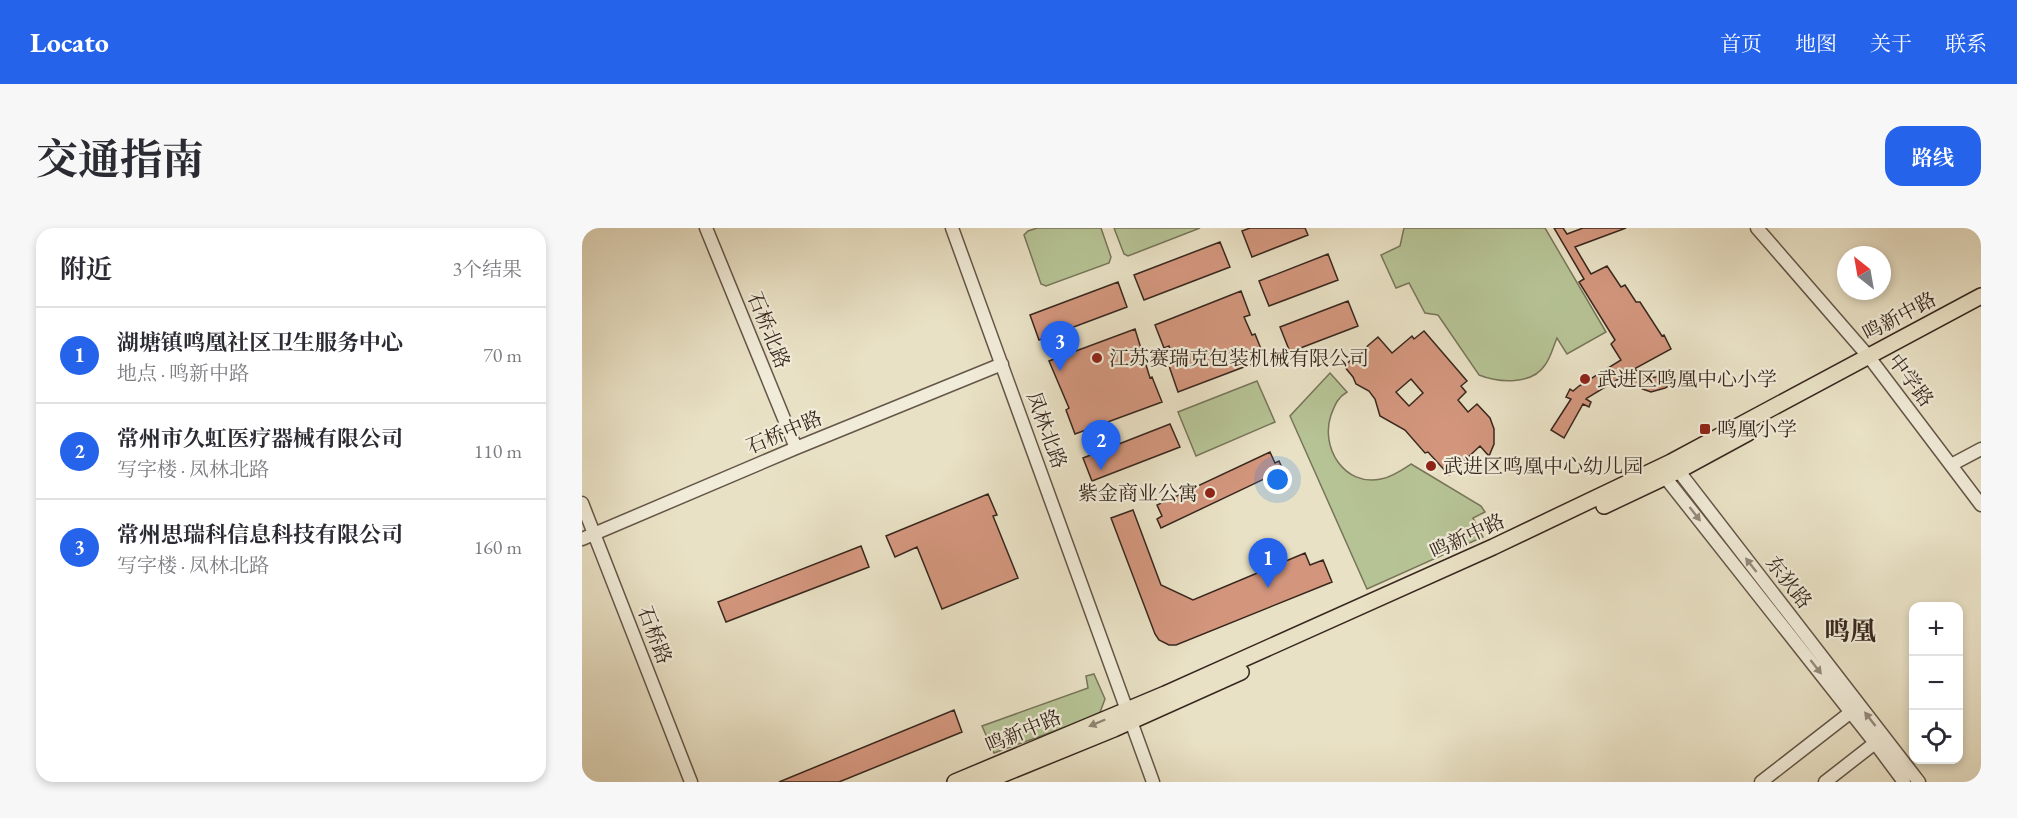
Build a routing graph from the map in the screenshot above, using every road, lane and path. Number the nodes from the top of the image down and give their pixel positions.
1 (706, 228) edge
2 (952, 228) edge
3 (1757, 228) edge
4 (1981, 296) edge
5 (1981, 307) edge
6 (1872, 361) junction
7 (1002, 364) junction
8 (796, 448) junction
9 (1981, 449) edge
10 (1951, 465) junction
11 (1668, 470) junction
12 (582, 503) edge
13 (1981, 506) edge
14 (596, 534) junction
15 (582, 539) edge
16 (1851, 712) junction
17 (1129, 716) junction
18 (1875, 743) junction
19 (691, 782) edge
20 (955, 782) edge
21 (984, 782) edge
22 (1153, 782) edge
23 (1761, 782) edge
24 (1825, 782) edge
25 (1904, 782) edge
26 (1919, 782) edge

1 - 8 street, 石桥北路
2 - 7 street, 凤林北路
3 - 6 street, 中学路
4 - 6 main road, 鸣新中路
5 - 6 main road, 鸣新中路
6 - 10 street, 中学路
6 - 11 main road, 鸣新中路
7 - 8 street, 石桥中路
7 - 17 street, 凤林北路
8 - 14 street, 石桥中路
9 - 10 street
10 - 13 street, 中学路
11 -> 16 street, 东狄路
11 - 17 main road, 鸣新中路
26 -> 11 street, 东狄路
12 - 14 street, 石桥路
14 - 15 street, 石桥中路
14 - 19 street, 石桥路
16 - 18 street, 东狄路
16 - 23 street
17 -> 20 main road, 鸣新中路
17 - 21 main road, 鸣新中路
17 - 22 street, 凤林北路
18 - 24 street
18 - 25 street, 东狄路

